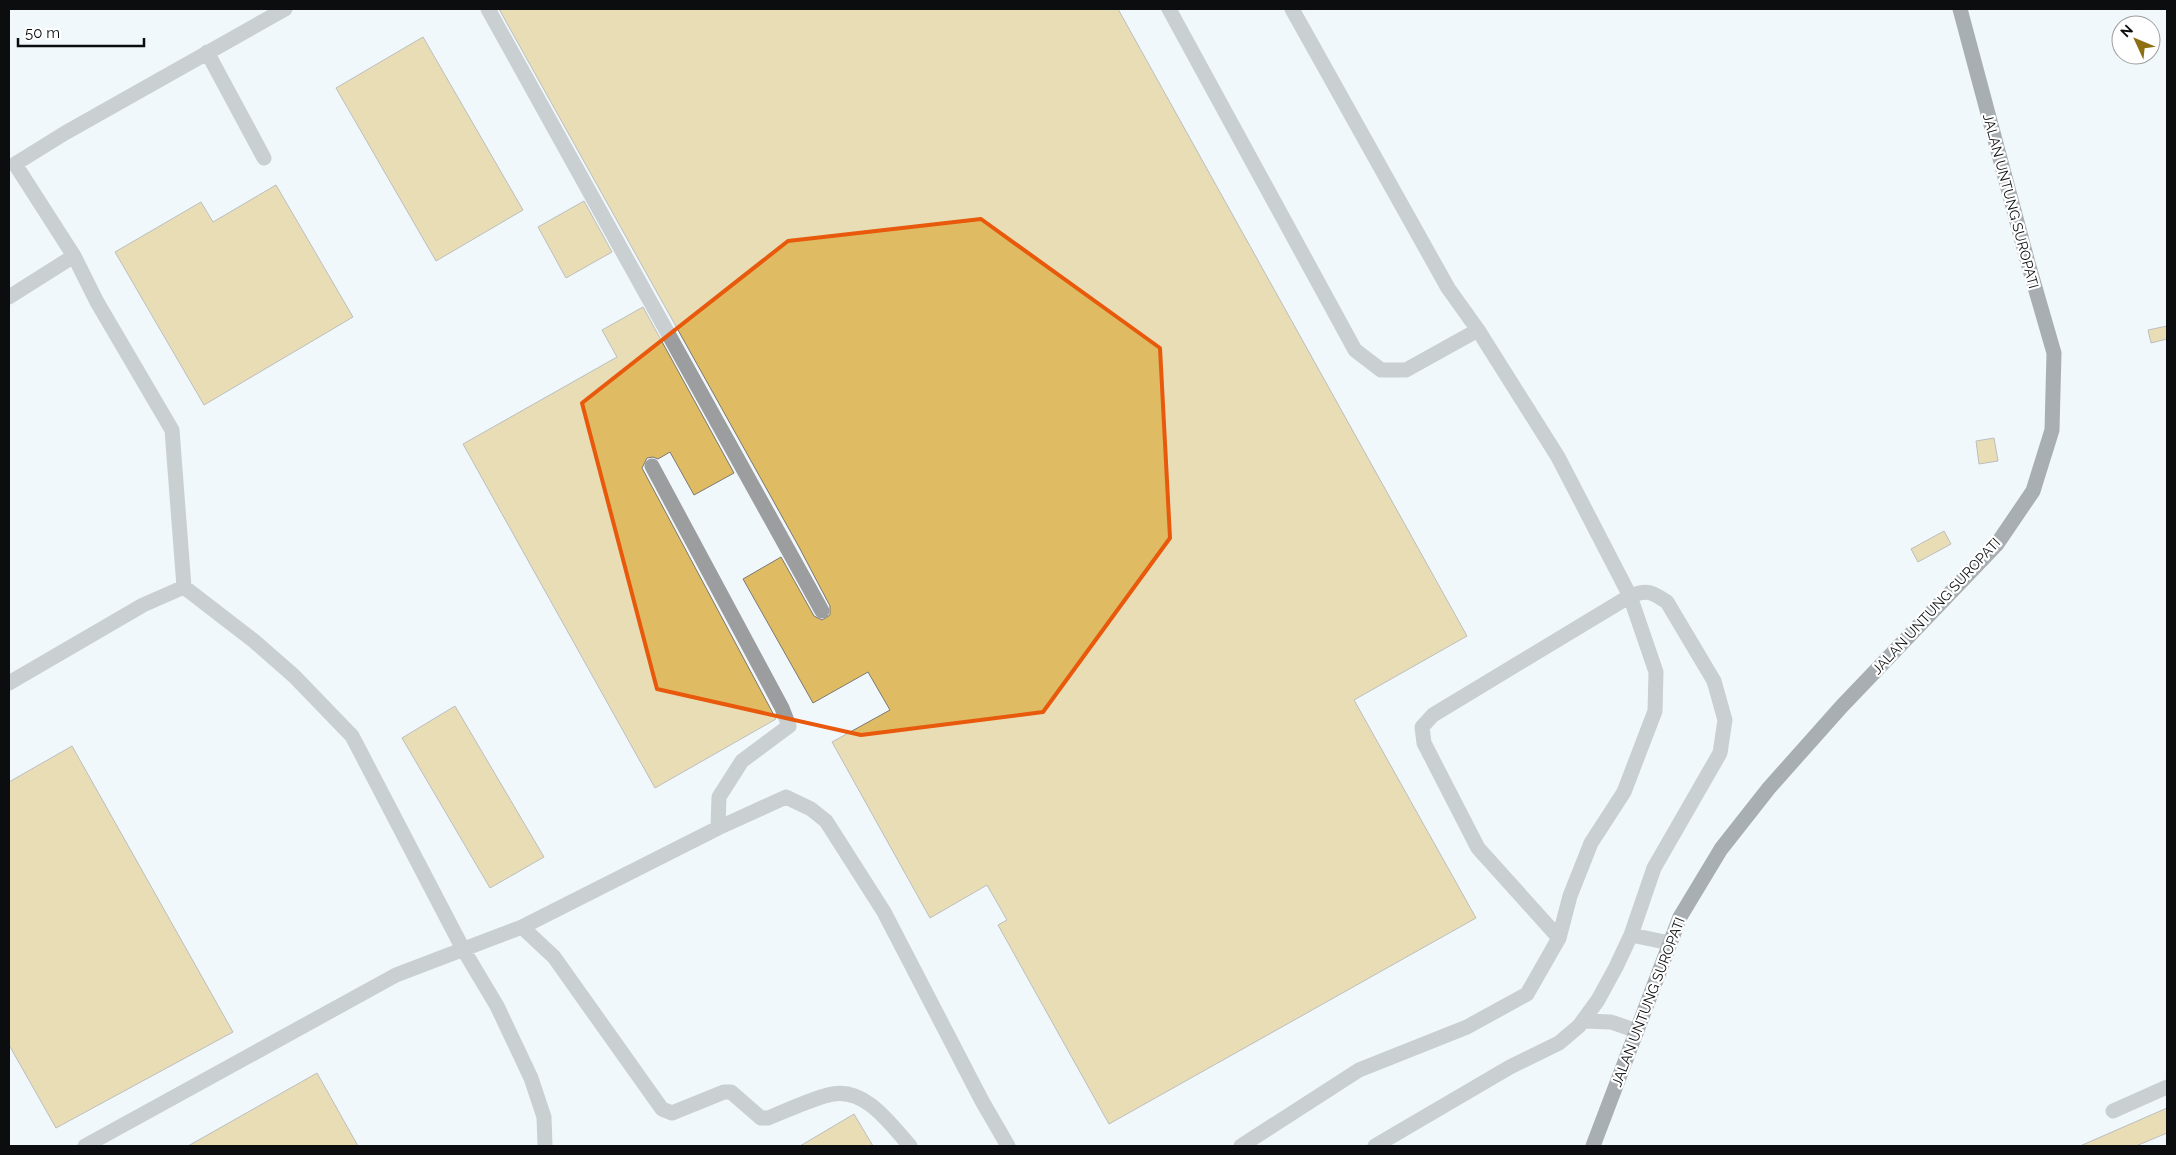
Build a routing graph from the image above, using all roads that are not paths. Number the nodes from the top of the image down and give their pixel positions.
1 (285, 9) edge
2 (488, 9) edge
3 (1169, 9) edge
4 (1292, 9) edge
5 (1960, 9) edge
6 (207, 52) junction
7 (264, 158) dead end
8 (12, 168) edge
9 (74, 256) junction
10 (9, 297) edge
11 (1478, 330) junction
12 (652, 466) dead end
13 (184, 587) junction
14 (1630, 596) junction
15 (822, 611) dead end
16 (9, 683) edge
17 (718, 828) junction
18 (522, 927) junction
19 (1631, 935) junction
20 (1559, 938) junction
21 (1670, 943) junction
22 (463, 948) junction
23 (1584, 1021) junction
24 (1637, 1031) junction
25 (2167, 1087) edge
26 (2113, 1111) dead end
27 (85, 1146) edge
28 (545, 1146) edge
29 (910, 1146) edge
30 (1008, 1146) edge
31 (1241, 1146) edge
32 (1375, 1146) edge
33 (1593, 1146) edge

1 - 6 street
2 - 15 street
3 - 11 street
4 - 11 street
5 - 21 main road, JALAN UNTUNG SUROPATI
6 - 7 street
6 - 8 street
8 - 9 street
9 - 10 street
9 - 13 street
11 - 14 street
12 - 17 street
13 - 16 street
13 - 22 street
14 - 19 street
14 - 20 street
14 - 20 street
17 - 18 street
17 - 30 street
18 - 22 street
18 - 29 street
19 - 21 street
19 - 23 street
20 - 31 street
21 - 24 main road, JALAN UNTUNG SUROPATI
22 - 27 street
22 - 28 street
23 - 24 street
23 - 32 street
24 - 33 main road, JALAN UNTUNG SUROPATI
25 - 26 street

